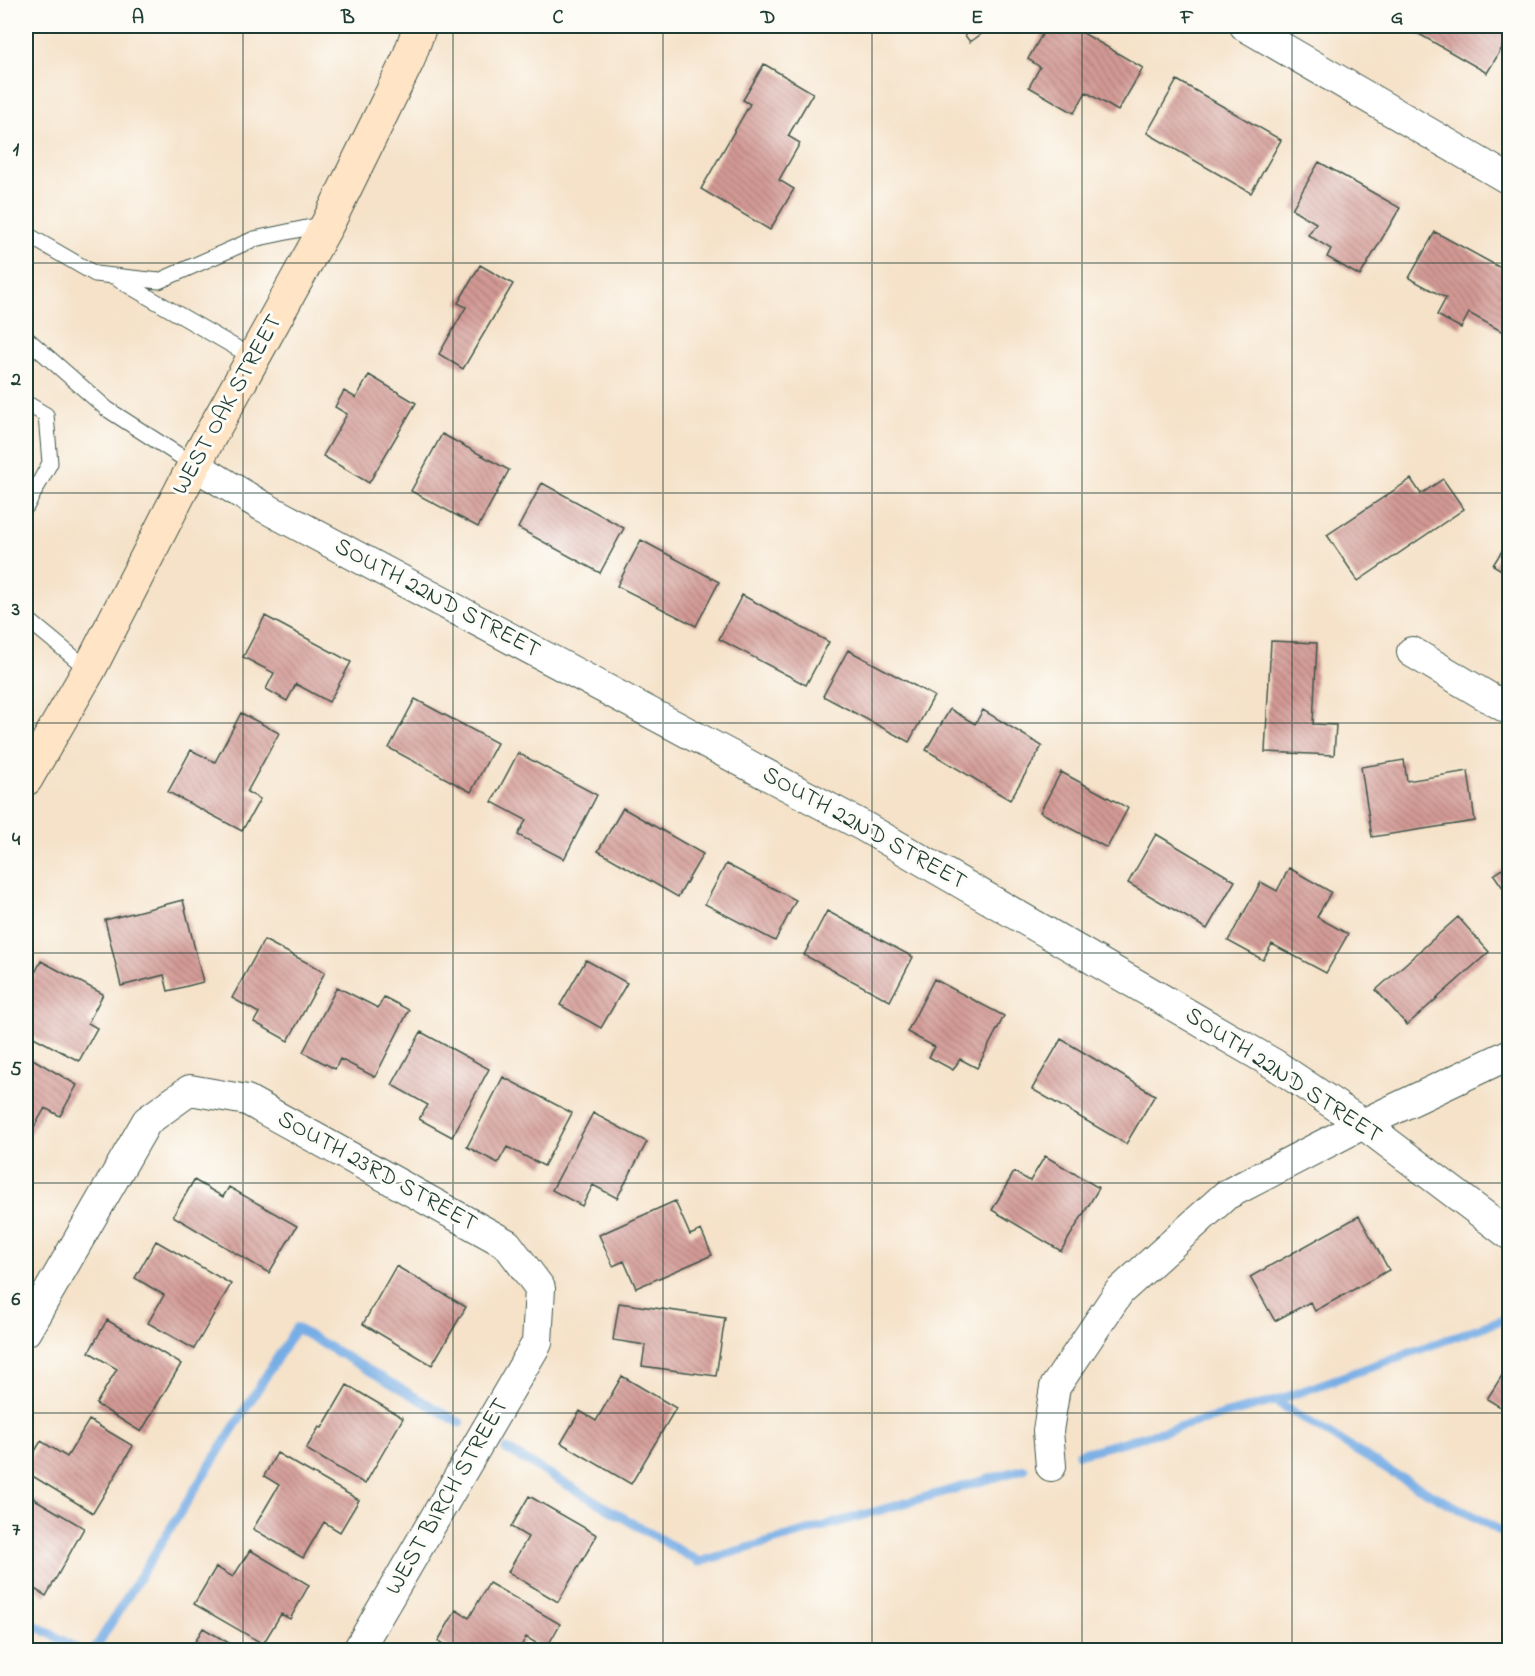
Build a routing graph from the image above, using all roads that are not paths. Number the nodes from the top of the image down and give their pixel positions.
1 (420, 26) edge
2 (1245, 26) edge
3 (1509, 180) edge
4 (328, 223) junction
5 (26, 234) edge
6 (114, 277) junction
7 (26, 338) edge
8 (254, 358) junction
9 (26, 403) edge
10 (194, 465) junction
11 (26, 507) edge
12 (26, 618) edge
13 (1412, 652) dead end
14 (89, 670) junction
15 (1509, 710) edge
16 (26, 779) edge
17 (1509, 1054) edge
18 (1363, 1124) junction
19 (1509, 1235) edge
20 (26, 1331) edge
21 (537, 1343) joint
22 (1051, 1466) dead end
23 (358, 1650) edge

1 - 4 street, WEST OAK STREET
2 - 3 street
4 - 6 lane
4 - 8 street, WEST OAK STREET
5 - 6 lane
6 - 8 lane
7 - 10 lane
8 - 10 street, WEST OAK STREET
9 - 11 lane
10 - 14 street, WEST OAK STREET
10 - 18 street, SOUTH 22ND STREET
12 - 14 lane
13 - 15 street
14 - 16 street, WEST OAK STREET
17 - 18 street
18 - 19 street, SOUTH 22ND STREET
18 - 22 street
20 - 21 street, SOUTH 23RD STREET
21 - 23 street, WEST BIRCH STREET

